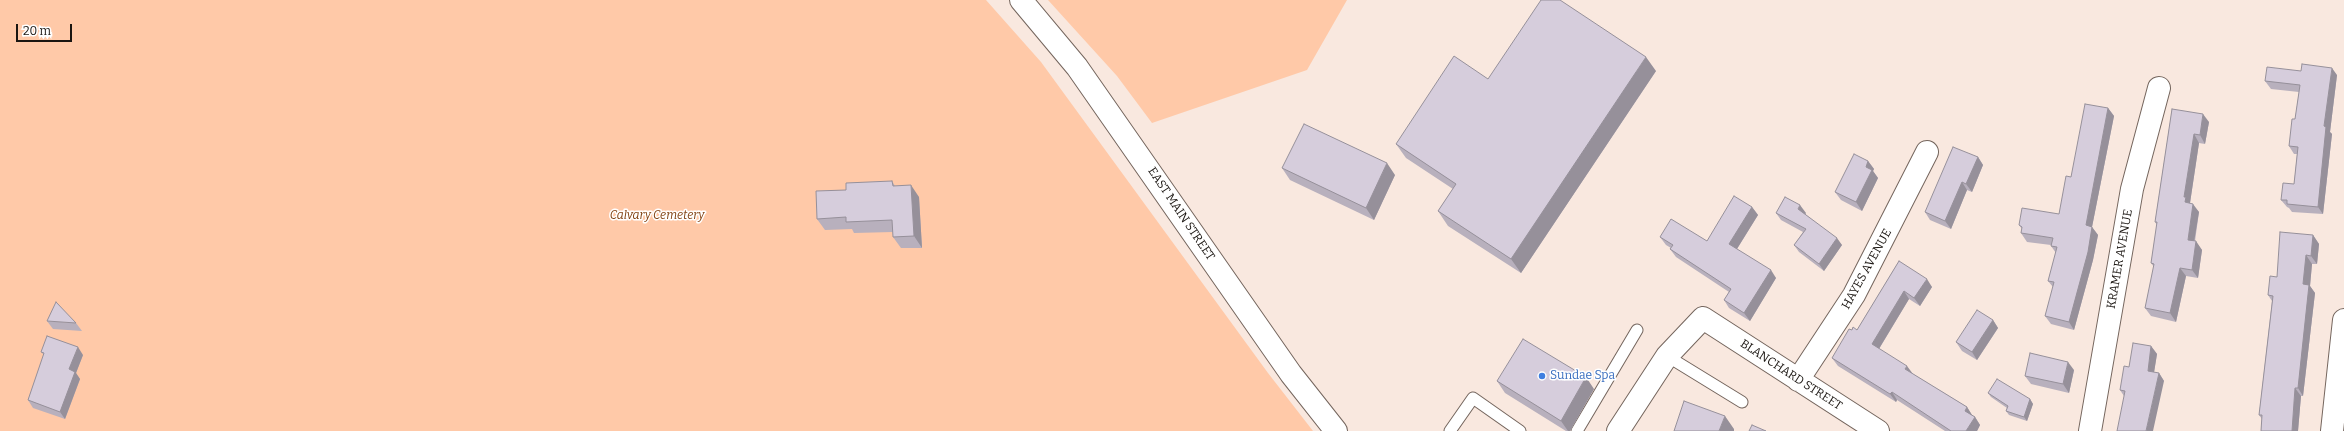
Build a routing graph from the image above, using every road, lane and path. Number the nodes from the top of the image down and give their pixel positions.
1 (1021, 0) edge
2 (2159, 88) dead end
3 (1927, 152) dead end
4 (2344, 320) edge
5 (1637, 330) dead end
6 (1667, 356) junction
7 (1798, 380) junction
8 (1742, 402) dead end
9 (1336, 431) edge
10 (1450, 431) edge
11 (1520, 431) edge
12 (1576, 431) edge
13 (1618, 431) edge
14 (1878, 431) edge
15 (2090, 431) edge
16 (2332, 431) edge

1 - 9 street, EAST MAIN STREET
2 - 15 street, KRAMER AVENUE
3 - 7 street, HAYES AVENUE
4 - 16 street
5 - 12 lane
6 - 7 street, BLANCHARD STREET
6 - 8 lane
6 - 13 street
7 - 14 street, BLANCHARD STREET
10 - 11 lane

